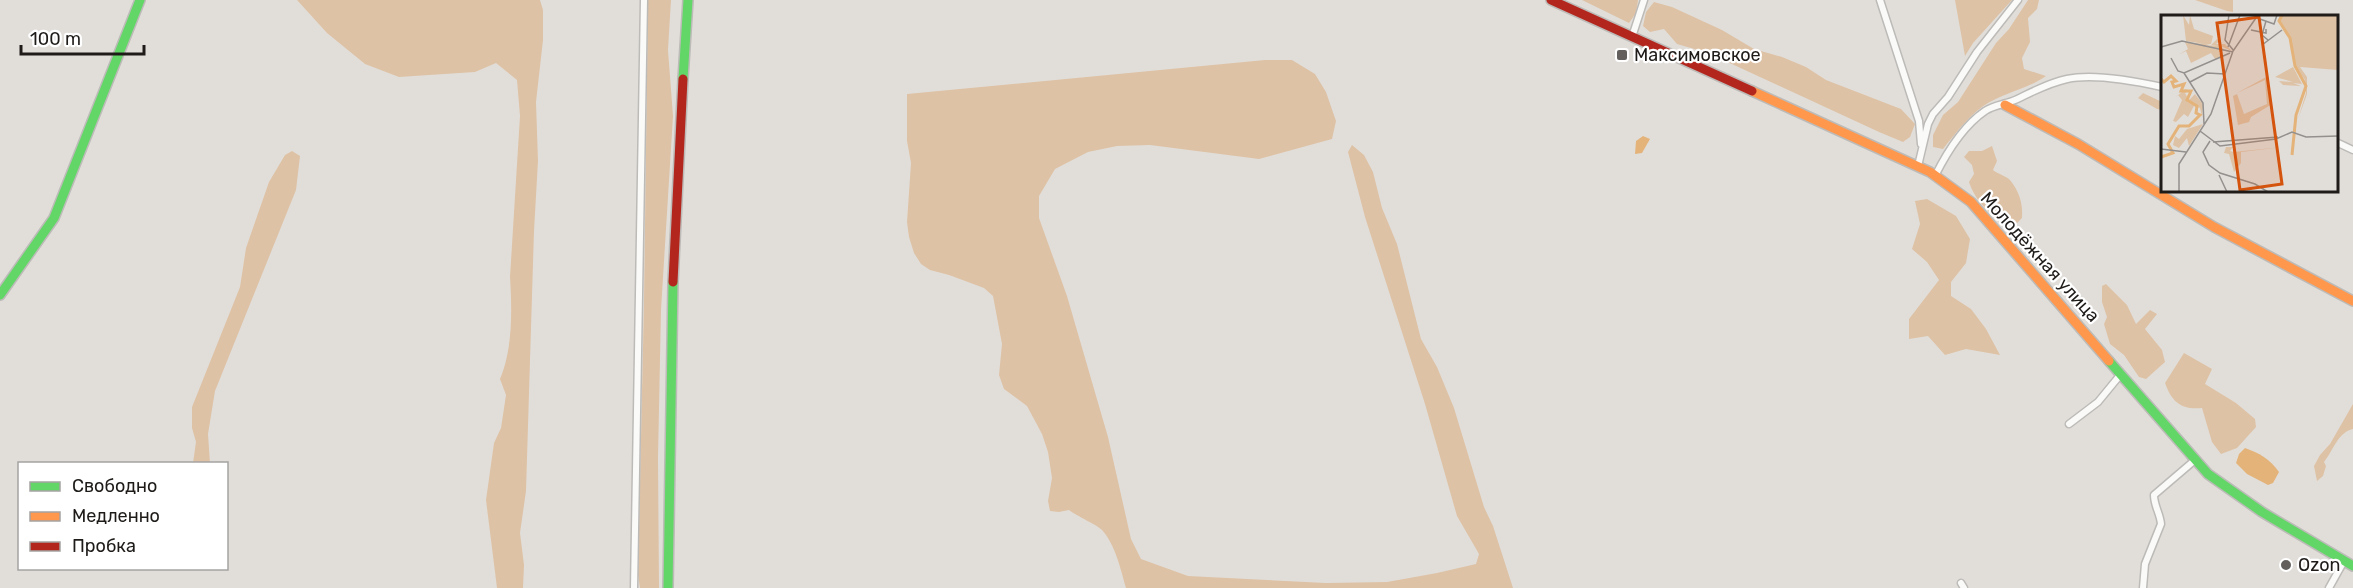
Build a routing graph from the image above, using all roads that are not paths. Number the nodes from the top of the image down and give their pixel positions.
1 (140, 0) edge
2 (644, 0) edge
3 (688, 0) edge
4 (1551, 0) edge
5 (1644, 0) edge
6 (1880, 0) edge
7 (2018, 0) edge
8 (1632, 37) junction
9 (2161, 87) edge
10 (2005, 105) junction
11 (2338, 142) edge
12 (1922, 150) junction
13 (2353, 150) edge
14 (1918, 166) junction
15 (1935, 176) junction
16 (0, 295) edge
17 (2353, 301) edge
18 (2121, 374) junction
19 (2069, 424) dead end
20 (2195, 460) junction
21 (2343, 561) junction
22 (2353, 566) edge
23 (634, 588) edge
24 (669, 588) edge
25 (2143, 588) edge
26 (2329, 588) edge

1 - 16 street
2 - 23 street
3 - 24 street
4 - 8 street, Молодёжная улица
5 - 8 street
6 - 12 street
7 - 12 street
8 - 14 street, Молодёжная улица
9 - 10 street
10 - 15 street
10 - 17 street
11 - 13 street
12 - 14 street
14 - 15 street, Молодёжная улица
15 - 18 street, Молодёжная улица
18 - 19 street
18 - 20 street, Молодёжная улица
20 - 21 street, Молодёжная улица
20 - 25 street
21 - 22 street, Молодёжная улица
21 - 26 street

